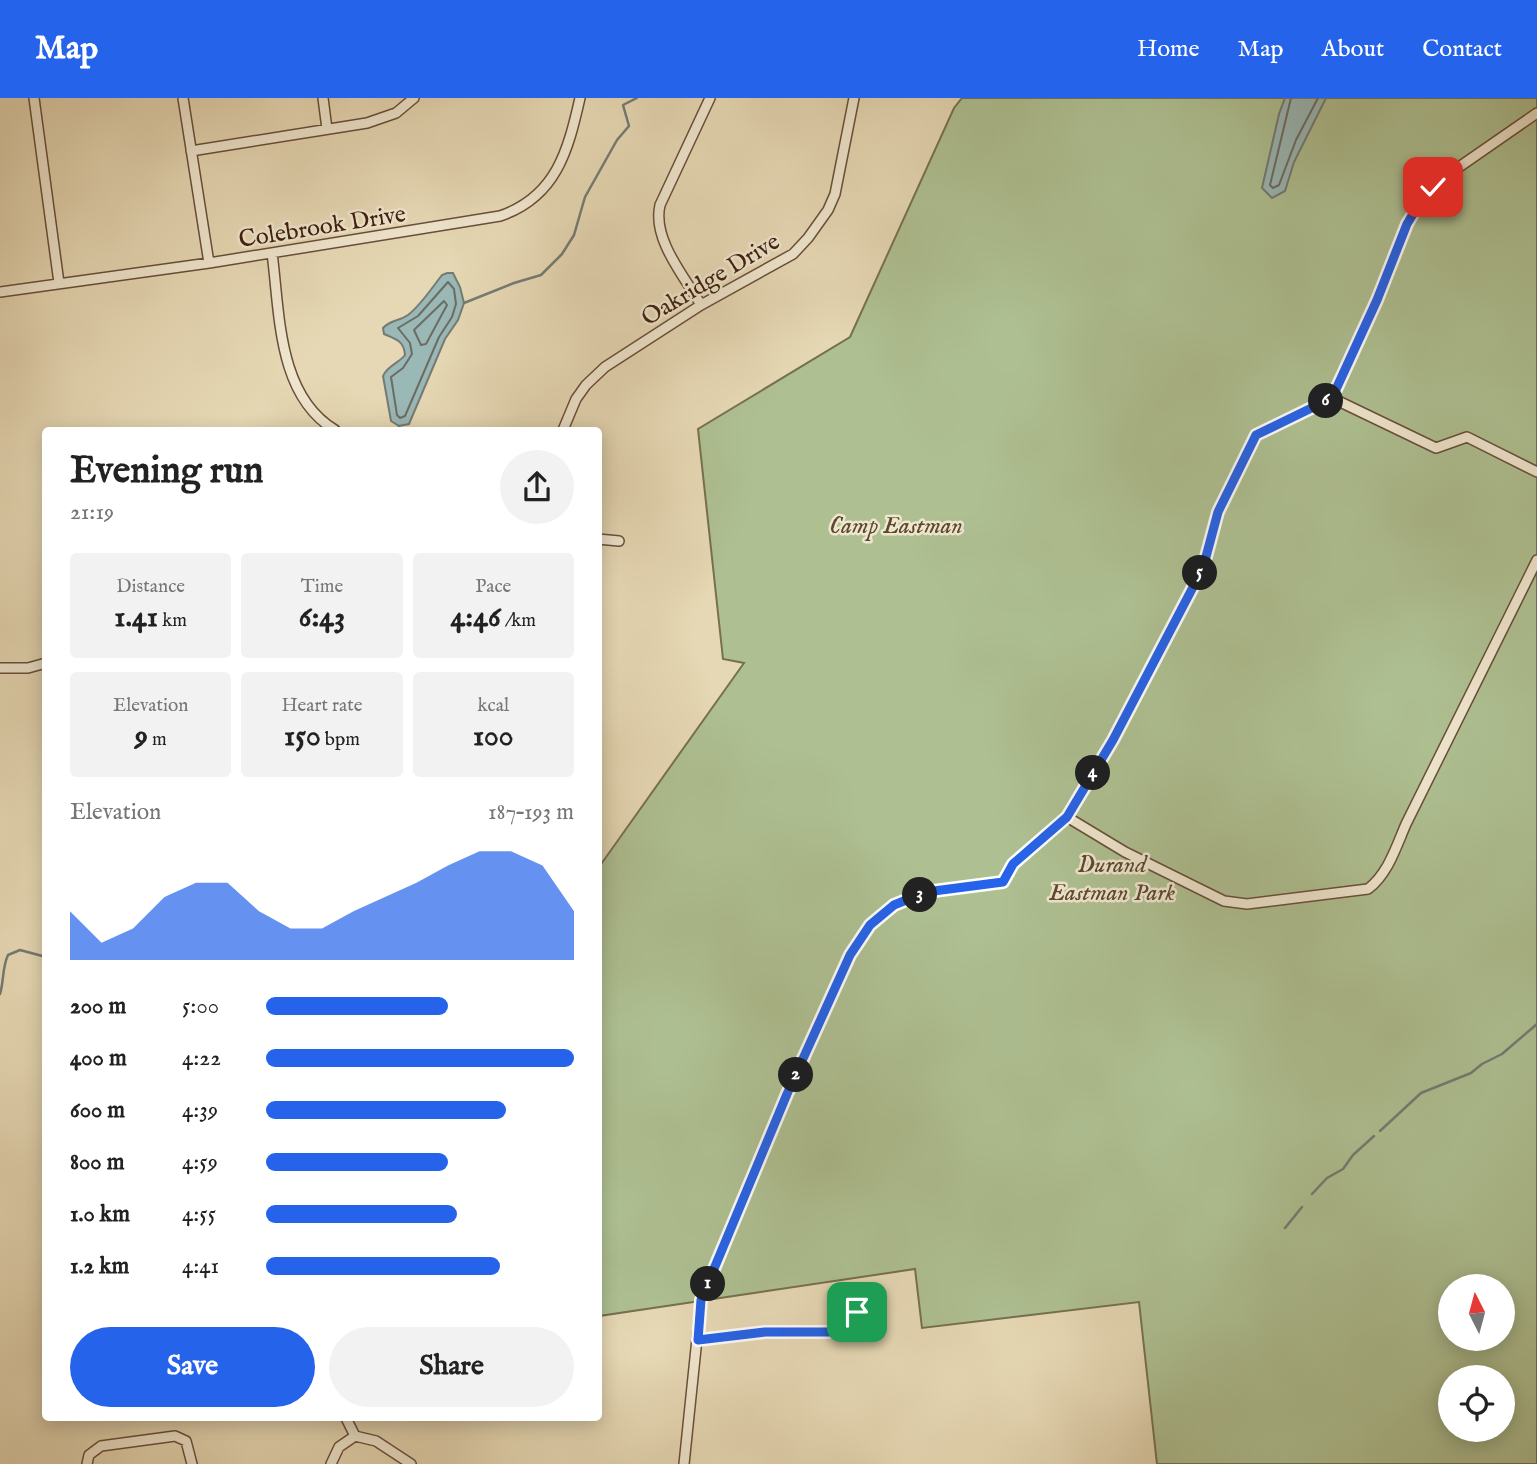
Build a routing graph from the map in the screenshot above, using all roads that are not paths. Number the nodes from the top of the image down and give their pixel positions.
1 (34, 98) edge
2 (183, 98) edge
3 (323, 98) edge
4 (414, 98) edge
5 (580, 98) edge
6 (710, 98) edge
7 (854, 98) edge
8 (1537, 113) edge
9 (327, 129) junction
10 (191, 151) junction
11 (272, 253) junction
12 (208, 263) junction
13 (59, 283) junction
14 (0, 292) edge
15 (701, 305) junction
16 (1332, 398) junction
17 (329, 427) edge
18 (564, 427) edge
19 (1537, 472) edge
20 (602, 539) edge
21 (619, 541) dead end
22 (1537, 560) edge
23 (42, 664) edge
24 (0, 668) edge
25 (1067, 817) junction
26 (857, 1296) dead end
27 (698, 1340) junction
28 (348, 1421) edge
29 (355, 1436) junction
30 (88, 1460) edge
31 (192, 1464) edge
32 (331, 1464) edge
33 (411, 1464) edge
34 (684, 1464) edge

1 - 13 street
2 - 10 street
3 - 9 street
4 - 9 street
5 - 11 street, Colebrook Drive
6 - 15 street
7 - 15 street, Oakridge Drive
8 - 16 street
9 - 10 street
10 - 12 street
11 - 12 street, Colebrook Drive
11 - 17 street
12 - 13 street, Colebrook Drive
13 - 14 street, Colebrook Drive
15 - 18 street, Oakridge Drive
16 - 19 street
16 - 25 street
20 - 21 street
22 - 25 street
23 - 24 street
25 - 27 street
26 - 27 street
27 - 34 street
28 - 29 street
29 - 32 street
29 - 33 street
30 - 31 street

